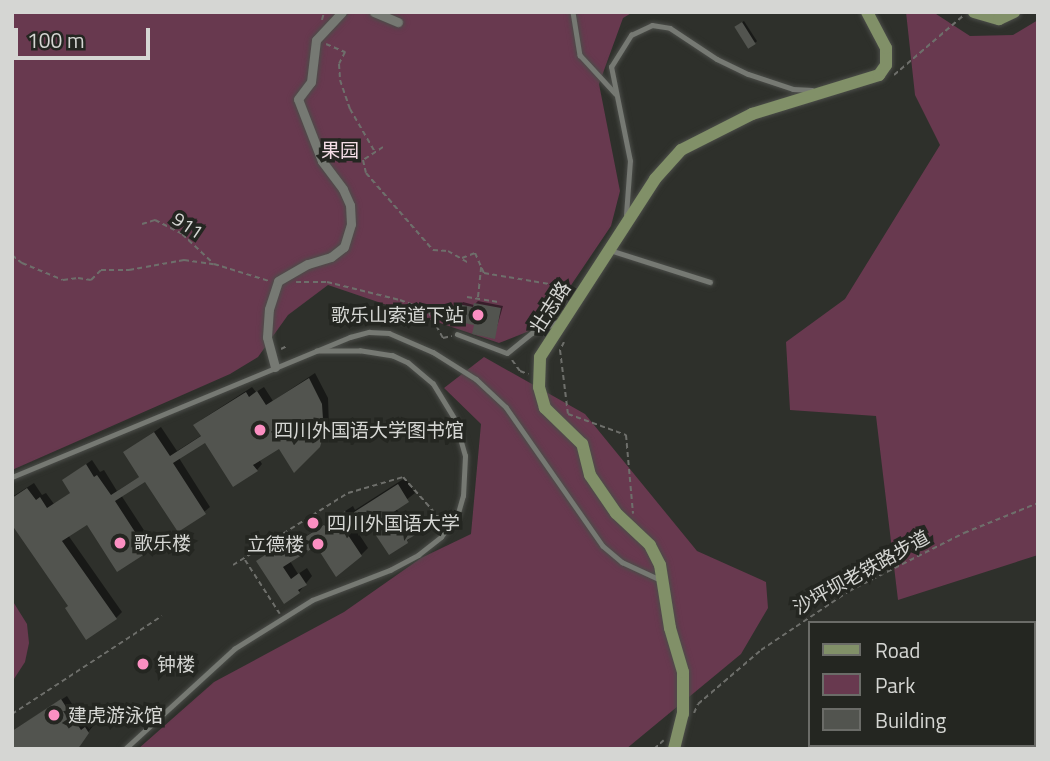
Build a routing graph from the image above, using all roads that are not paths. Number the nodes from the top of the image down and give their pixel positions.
1 (342, 12) edge
2 (374, 12) edge
3 (573, 12) edge
4 (866, 12) edge
5 (974, 12) edge
6 (1014, 12) edge
7 (398, 22) dead end
8 (831, 92) junction
9 (615, 94) junction
10 (625, 225) junction
11 (609, 250) junction
12 (710, 282) dead end
13 (565, 318) junction
14 (457, 334) road end
15 (314, 351) junction
16 (275, 367) junction
17 (12, 477) edge
18 (663, 581) junction
19 (125, 749) edge
20 (674, 749) edge

1 - 16 street
2 - 7 street
3 - 9 lane
4 - 8 street, 壮志路
5 - 6 street
8 - 9 lane
8 - 10 street, 壮志路
9 - 10 lane
10 - 11 street, 壮志路
11 - 12 lane
11 - 13 street, 壮志路
13 - 14 lane
13 - 18 street, 壮志路
15 - 16 lane
15 - 18 lane
15 - 19 lane
16 - 17 lane
18 - 20 street, 壮志路

